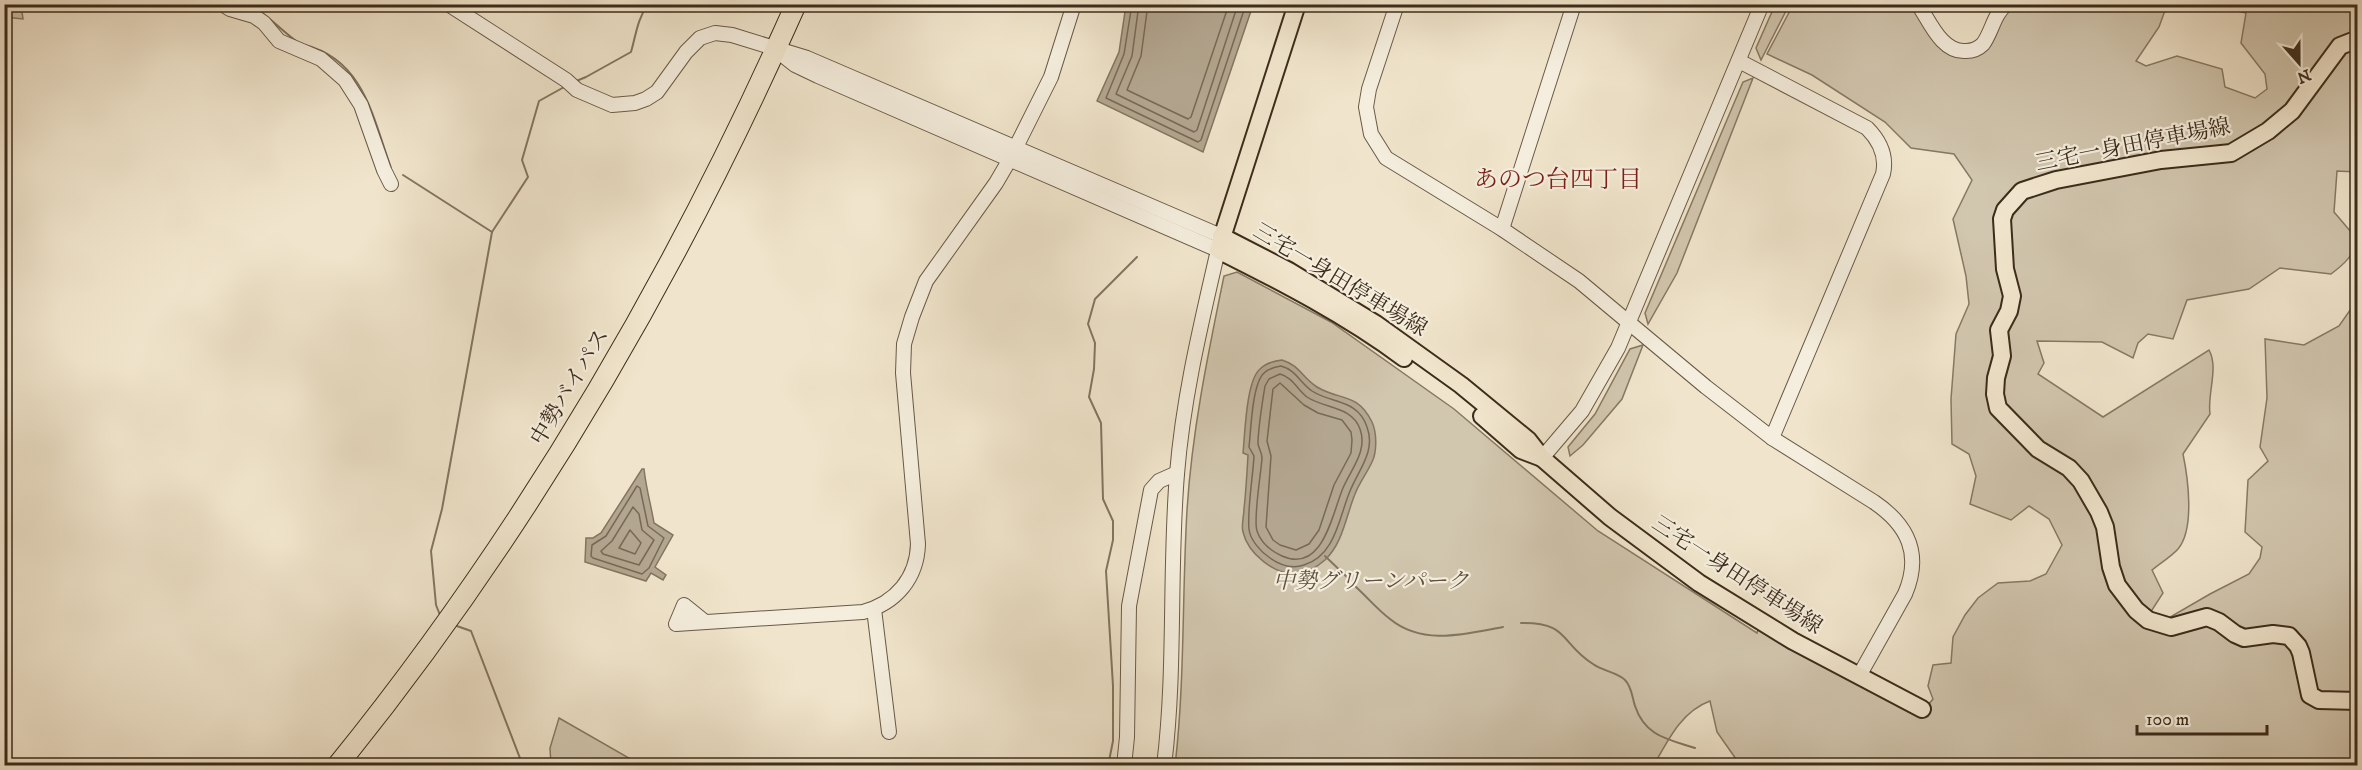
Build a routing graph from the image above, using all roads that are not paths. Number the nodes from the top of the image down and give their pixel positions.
1 (222, 4) edge
2 (448, 4) edge
3 (796, 4) edge
4 (1074, 4) edge
5 (1297, 4) edge
6 (1396, 4) edge
7 (1574, 4) edge
8 (1762, 4) edge
9 (1918, 4) edge
10 (2007, 4) edge
11 (2358, 39) edge
12 (776, 50) junction
13 (1739, 61) junction
14 (1013, 153) junction
15 (391, 184) dead end
16 (1502, 229) junction
17 (1220, 243) junction
18 (1629, 322) junction
19 (1772, 438) junction
20 (1542, 458) junction
21 (1177, 473) junction
22 (874, 609) junction
23 (705, 622) dead end
24 (1859, 676) junction
25 (2358, 701) edge
26 (1922, 709) dead end
27 (889, 732) dead end
28 (341, 761) edge
29 (1124, 765) edge
30 (1164, 765) edge

1 - 15 street
2 - 12 street
3 - 12 highway, 中勢バイパス
4 - 14 street
5 - 17 main road, 三宅一身田停車場線
6 - 16 street
7 - 16 street
8 - 13 street
9 - 10 street
11 - 25 main road, 三宅一身田停車場線
12 - 14 street
12 - 28 highway, 中勢バイパス
13 - 18 street
13 - 19 street
14 - 17 street
14 - 22 street
16 - 18 street
17 - 20 main road, 三宅一身田停車場線
17 - 21 street
18 - 19 street
18 - 20 street
19 - 24 street
20 - 24 main road, 三宅一身田停車場線
21 - 29 street
21 - 30 street
22 - 23 street
22 - 27 street
24 - 26 main road, 三宅一身田停車場線

